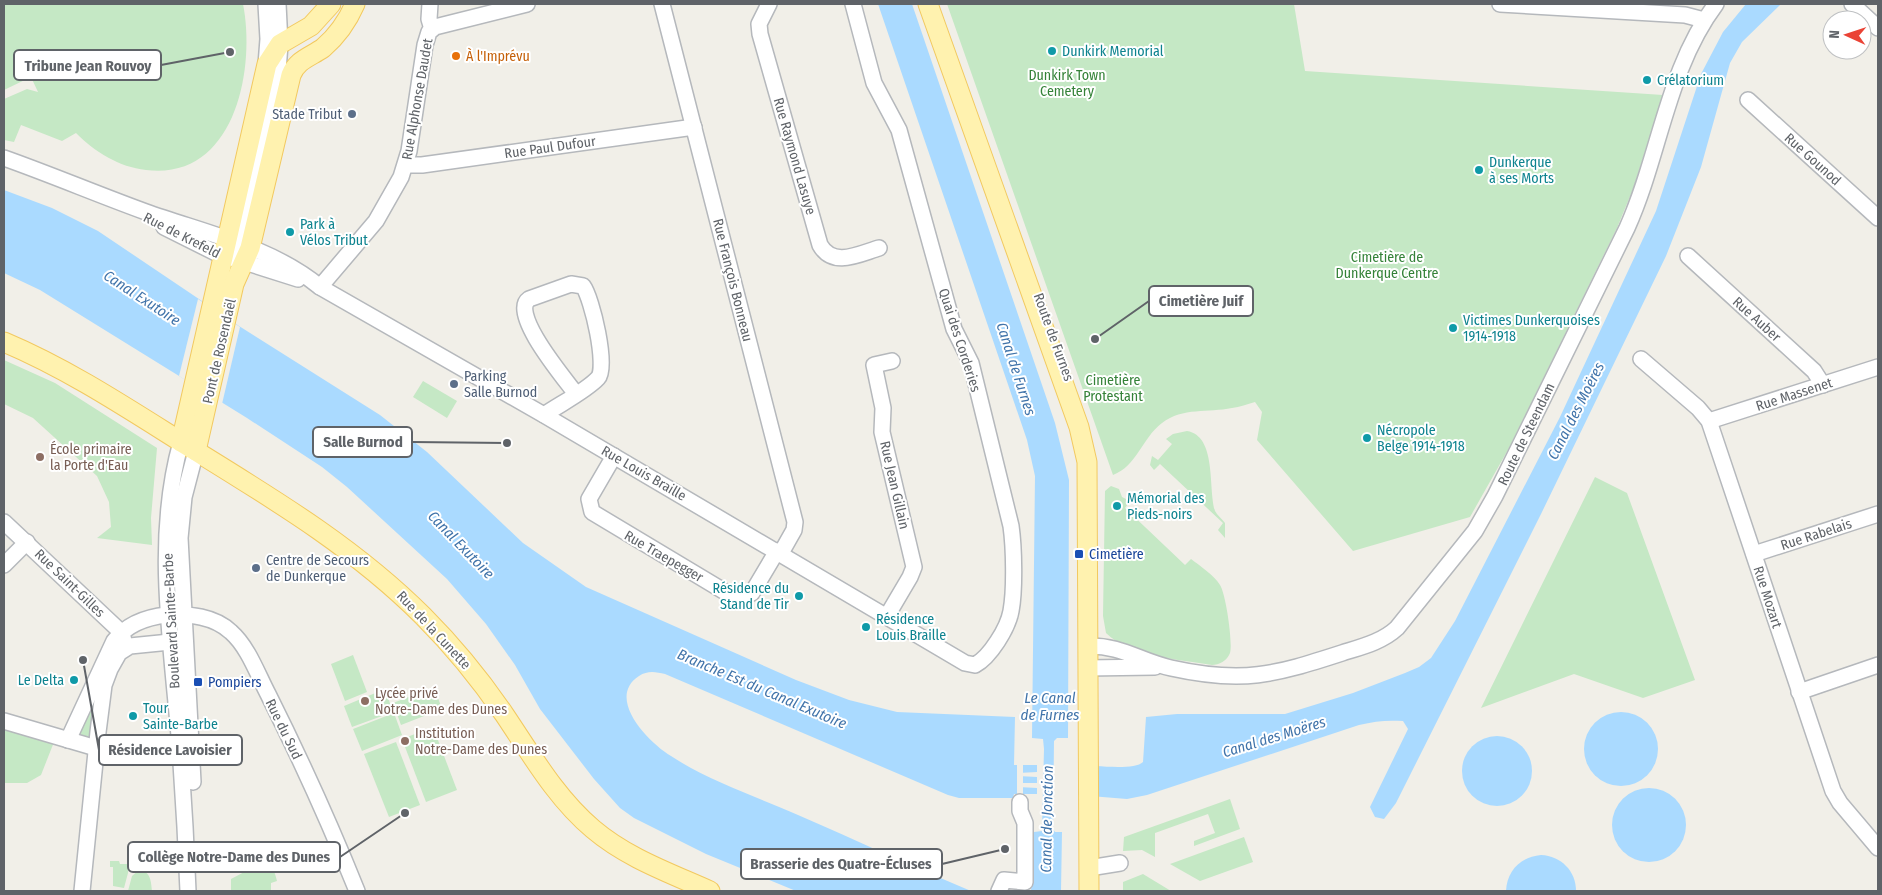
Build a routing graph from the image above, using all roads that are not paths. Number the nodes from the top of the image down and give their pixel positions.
1 (266, 4) edge
2 (332, 4) edge
3 (355, 4) edge
4 (430, 4) edge
5 (527, 4) edge
6 (662, 4) edge
7 (769, 4) edge
8 (853, 4) edge
9 (928, 4) edge
10 (935, 4) edge
11 (1500, 4) edge
12 (1716, 4) edge
13 (1852, 4) edge
14 (1530, 5) edge
15 (275, 12) edge
16 (1704, 20) junction
17 (311, 26) junction
18 (1878, 28) edge
19 (432, 29) junction
20 (280, 44) junction
21 (306, 57) junction
22 (264, 74) junction
23 (1748, 100) dead end
24 (694, 127) junction
25 (4, 158) edge
26 (406, 165) junction
27 (1878, 218) edge
28 (879, 248) dead end
29 (236, 251) junction
30 (1688, 256) dead end
31 (320, 287) junction
32 (4, 342) edge
33 (1641, 359) dead end
34 (892, 362) dead end
35 (1878, 367) edge
36 (1822, 385) junction
37 (574, 390) junction
38 (540, 413) junction
39 (196, 415) joint
40 (1709, 421) junction
41 (188, 447) junction
42 (614, 456) junction
43 (1878, 514) edge
44 (4, 522) edge
45 (28, 542) junction
46 (779, 552) junction
47 (1754, 554) junction
48 (4, 565) edge
49 (184, 614) junction
50 (169, 615) junction
51 (887, 616) junction
52 (122, 633) junction
53 (186, 641) junction
54 (171, 642) junction
55 (1091, 646) junction
56 (123, 650) junction
57 (965, 662) joint
58 (1878, 665) edge
59 (1091, 668) junction
60 (1169, 668) junction
61 (1800, 692) junction
62 (4, 721) edge
63 (68, 740) junction
64 (96, 748) junction
65 (1020, 802) dead end
66 (1878, 848) edge
67 (1120, 863) dead end
68 (1089, 868) junction
69 (1002, 885) edge
70 (82, 891) edge
71 (188, 891) edge
72 (198, 891) edge
73 (357, 891) edge
74 (710, 891) edge
75 (1089, 891) edge

1 - 15 street
2 - 17 main road
3 - 21 main road
4 - 19 street, Rue Alphonse Daudet
5 - 19 street
6 - 24 street, Rue François Bonneau
7 - 28 street, Rue Raymond Lasuye
8 - 57 street, Quai des Corderies
9 - 55 main road, Route de Furnes
10 - 55 main road, Route de Furnes
11 - 14 street
12 - 16 street, Route de Steendam
13 - 18 street
14 - 16 street
15 - 17 street
15 - 20 street
15 - 22 street
16 - 60 street, Route de Steendam
17 - 20 main road
19 - 26 street, Rue Alphonse Daudet
20 - 21 street
20 - 22 main road
20 - 29 street
21 - 29 main road
22 - 29 main road
23 - 27 street, Rue Gounod
24 - 26 street, Rue Paul Dufour
24 - 46 street, Rue François Bonneau
25 - 29 street, Rue de Krefeld
26 - 31 street, Rue Alphonse Daudet
29 - 31 street, Rue Louis Braille
29 - 39 main road, Pont de Rosendaël
30 - 36 street, Rue Auber
31 - 38 street, Rue Louis Braille
32 - 41 main road, Rue de la Cunette
33 - 40 street, Rue Mozart
34 - 51 street, Rue Jean Gillain
35 - 36 street, Rue Massenet
36 - 40 street, Rue Massenet
37 - 37 street
37 - 38 street
38 - 42 street, Rue Louis Braille
39 - 41 main road, Boulevard Sainte-Barbe
40 - 47 street, Rue Mozart
41 - 49 street, Boulevard Sainte-Barbe
41 - 50 street, Boulevard Sainte-Barbe
41 - 74 main road, Rue de la Cunette
42 - 46 street, Rue Louis Braille
42 - 46 street, Rue Traepegger
43 - 47 street, Rue Rabelais
44 - 45 street, Rue Saint-Gilles
45 - 48 street
45 - 52 street, Rue Saint-Gilles
46 - 51 street, Rue Louis Braille
47 - 61 street, Rue Mozart
49 - 50 street, Rue du Sud
49 - 53 street, Boulevard Sainte-Barbe
49 - 73 street, Rue du Sud
50 - 52 street, Rue du Sud
50 - 54 street, Boulevard Sainte-Barbe
51 - 57 street, Rue Louis Braille
52 - 56 street
52 - 63 street
53 - 54 street
53 - 72 street, Boulevard Sainte-Barbe
54 - 56 street
54 - 71 street, Boulevard Sainte-Barbe
55 - 59 main road, Route de Furnes
55 - 60 street, Route de Steendam
56 - 64 street
58 - 61 street
59 - 60 street, Route de Steendam
59 - 68 main road, Route de Furnes
61 - 66 street, Rue Mozart
62 - 63 street
63 - 64 street
64 - 70 street
65 - 69 street
67 - 68 street
68 - 75 main road, Route de Furnes

